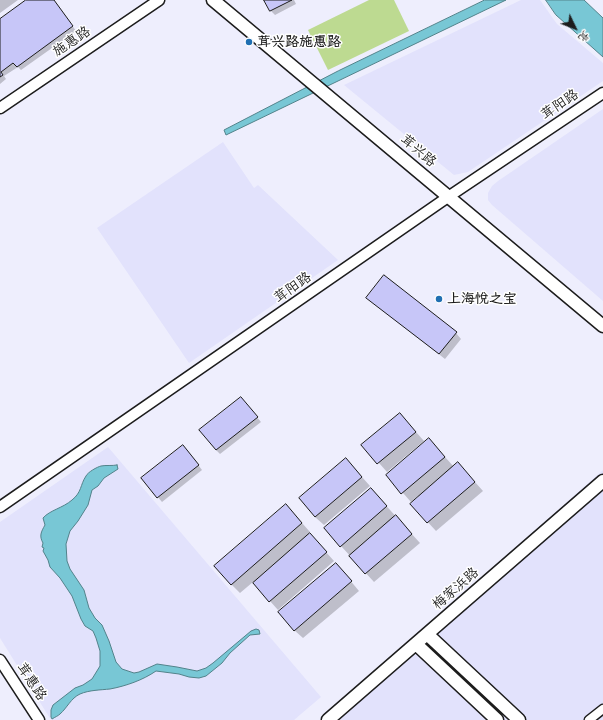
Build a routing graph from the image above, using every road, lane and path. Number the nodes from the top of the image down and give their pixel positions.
1 (159, 0) edge
2 (213, 0) edge
3 (603, 93) edge
4 (0, 108) edge
5 (448, 197) junction
6 (603, 326) edge
7 (603, 481) edge
8 (0, 508) edge
9 (427, 634) junction
10 (416, 644) junction
11 (0, 660) edge
12 (603, 709) edge
13 (39, 720) edge
14 (328, 720) edge
15 (497, 720) edge
16 (519, 720) edge
17 (589, 720) edge

1 - 4 street, 施惠路
2 - 5 main road, 茸兴路
3 - 5 street, 茸阳路
5 - 6 main road, 茸兴路
5 - 8 street, 茸阳路
7 - 9 main road, 梅家浜路
9 - 10 main road, 梅家浜路
9 - 16 main road
10 - 14 main road, 梅家浜路
10 - 15 main road
11 - 13 street, 茸惠路
12 - 17 street

